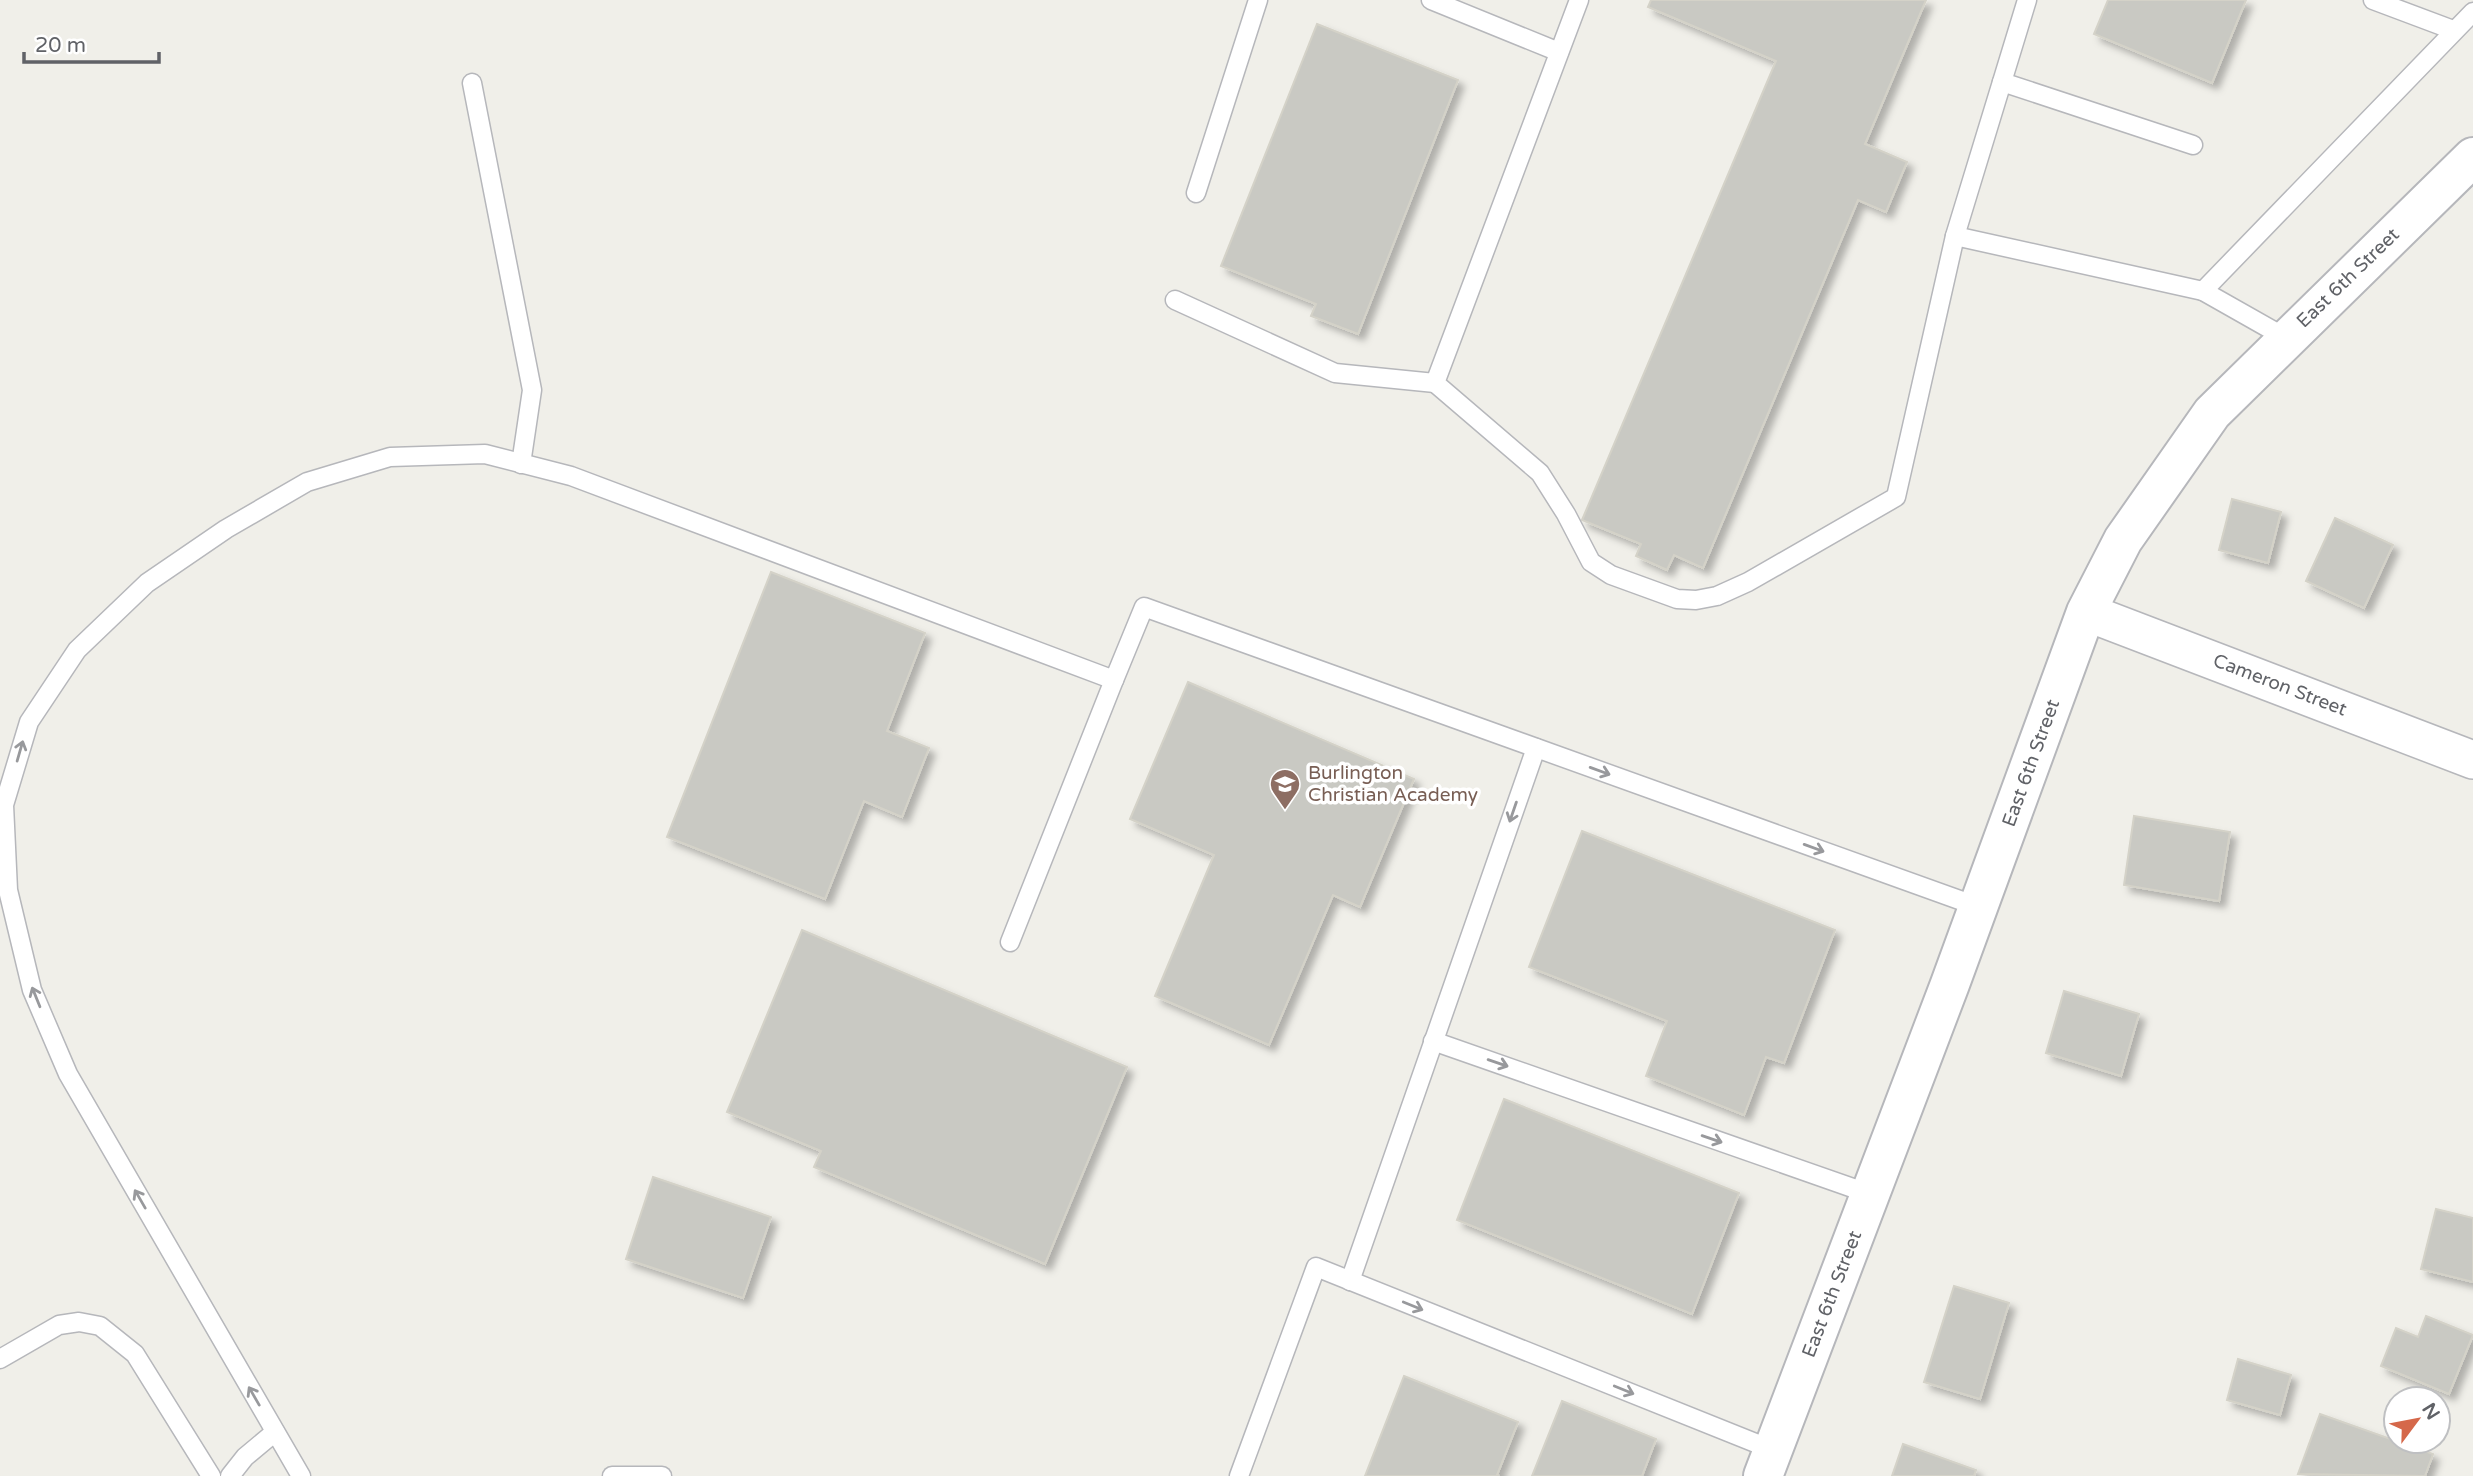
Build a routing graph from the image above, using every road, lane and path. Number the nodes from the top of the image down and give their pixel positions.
1 (1258, 0) edge
2 (1431, 0) edge
3 (1579, 0) edge
4 (2027, 0) edge
5 (2373, 0) edge
6 (2473, 12) edge
7 (2453, 30) junction
8 (1559, 52) junction
9 (2002, 82) junction
10 (472, 83) dead end
11 (2193, 145) dead end
12 (2473, 157) edge
13 (1196, 193) dead end
14 (1955, 236) junction
15 (2203, 290) junction
16 (1175, 300) dead end
17 (2286, 338) junction
18 (1435, 383) junction
19 (521, 464) junction
20 (2086, 612) junction
21 (1114, 680) junction
22 (1536, 748) junction
23 (2473, 760) edge
24 (1979, 907) junction
25 (1010, 942) dead end
26 (1433, 1041) junction
27 (1870, 1194) junction
28 (1350, 1281) junction
29 (0, 1359) edge
30 (275, 1432) junction
31 (1768, 1463) edge
32 (211, 1476) edge
33 (230, 1476) edge
34 (301, 1476) edge
35 (612, 1476) edge
36 (662, 1476) edge
37 (1239, 1476) edge

1 - 13 lane
2 - 8 lane
3 - 8 lane
4 - 9 lane
5 - 7 lane
6 - 7 lane
7 - 15 lane
8 - 18 lane
9 - 11 lane
9 - 14 lane
10 - 19 lane
12 - 17 street, East 6th Street
14 - 15 lane
14 - 18 lane
15 - 17 lane
16 - 18 lane
17 - 20 street, East 6th Street
19 - 21 lane
30 -> 19 lane
20 - 23 street, Cameron Street
20 - 24 street, East 6th Street
21 - 22 lane
21 - 25 lane
22 -> 24 lane
22 -> 26 lane
24 - 27 street, East 6th Street
26 -> 27 lane
26 - 28 lane
27 - 31 street, East 6th Street
28 -> 31 lane
28 - 37 lane
29 - 32 lane
30 - 33 lane
30 - 34 lane
35 - 36 lane

